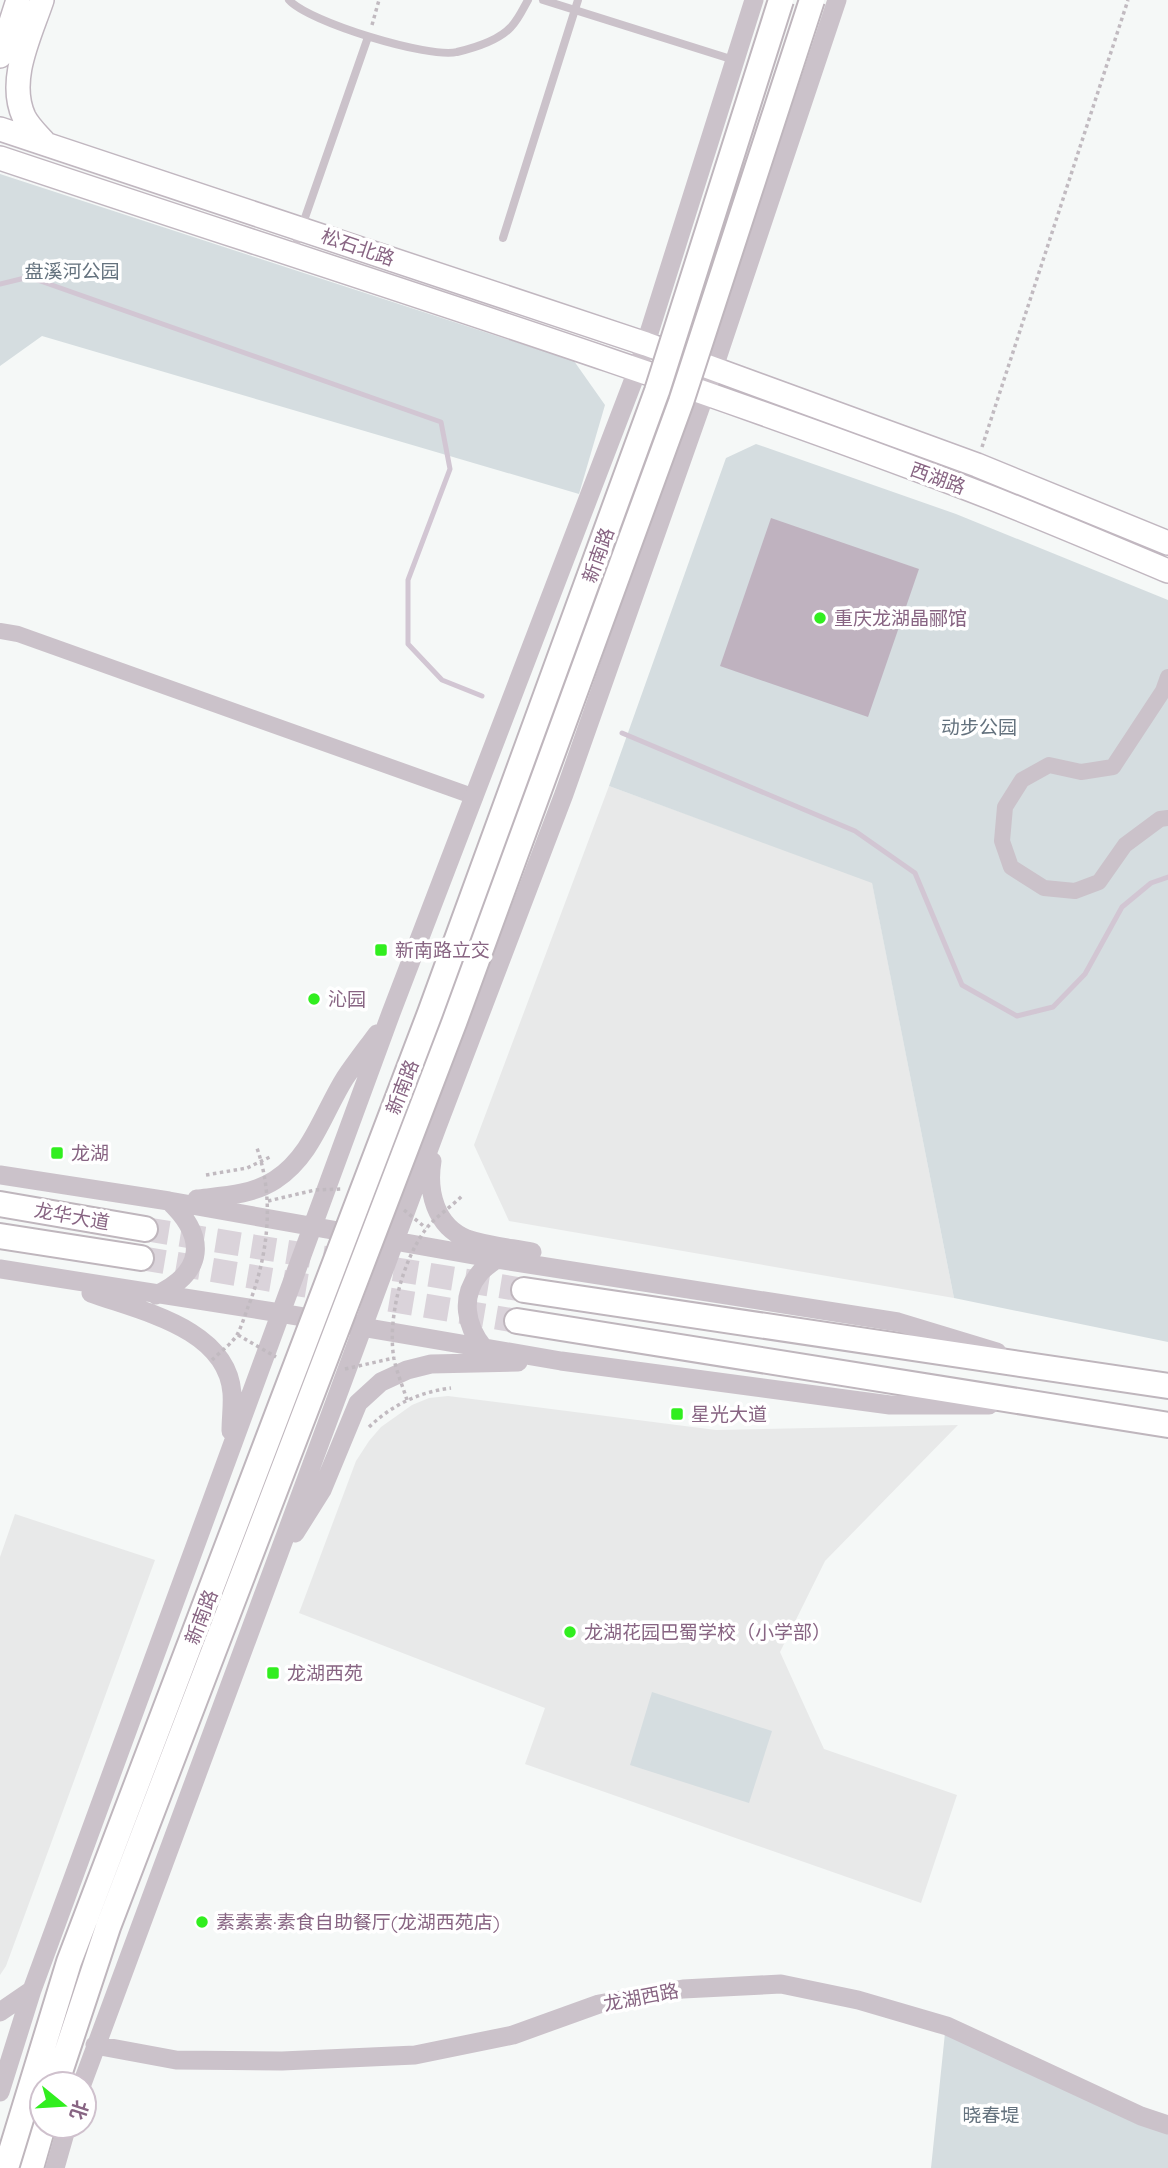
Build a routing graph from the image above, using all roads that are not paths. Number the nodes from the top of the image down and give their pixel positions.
1 (18, 0) edge
2 (42, 0) edge
3 (289, 0) edge
4 (528, 0) edge
5 (543, 0) edge
6 (578, 0) edge
7 (754, 0) edge
8 (781, 0) edge
9 (812, 0) edge
10 (837, 0) edge
11 (575, 10) junction
12 (368, 37) junction
13 (0, 56) edge
14 (736, 61) junction
15 (0, 129) edge
16 (45, 144) junction
17 (0, 158) edge
18 (302, 228) junction
19 (503, 238) dead end
20 (293, 254) junction
21 (646, 344) junction
22 (714, 369) junction
23 (637, 371) junction
24 (705, 394) junction
25 (1168, 543) edge
26 (1168, 571) edge
27 (0, 631) edge
28 (1168, 677) edge
29 (475, 797) junction
30 (1168, 818) edge
31 (391, 1013) junction
32 (437, 1127) junction
33 (0, 1175) edge
34 (169, 1201) junction
35 (0, 1204) edge
36 (313, 1226) junction
37 (145, 1229) tunnel mouth
38 (0, 1236) edge
39 (394, 1242) junction
40 (141, 1258) tunnel mouth
41 (496, 1259) junction
42 (0, 1269) edge
43 (592, 1274) junction
44 (44, 1276) junction
45 (524, 1290) tunnel mouth
46 (156, 1295) junction
47 (280, 1313) junction
48 (517, 1321) tunnel mouth
49 (364, 1327) junction
50 (483, 1347) junction
51 (561, 1361) junction
52 (1048, 1367) junction
53 (1168, 1386) edge
54 (1041, 1405) junction
55 (1168, 1425) edge
56 (230, 1451) junction
57 (273, 1566) junction
58 (32, 1990) junction
59 (0, 2012) edge
60 (95, 2045) junction
61 (61, 2070) edge
62 (87, 2070) edge
63 (0, 2092) edge
64 (1168, 2125) edge
65 (39, 2140) edge
66 (63, 2140) edge
67 (6, 2168) edge
68 (31, 2168) edge
69 (55, 2168) edge

1 - 13 main road
2 - 16 main road
3 - 12 lane
4 - 12 lane
5 - 11 lane
6 - 11 lane
7 - 14 street, 新南路
8 - 67 main road, 新南路, bridge
9 - 61 main road, 新南路, bridge
10 - 22 street
11 - 14 lane
11 - 19 lane
12 - 18 lane
14 - 21 street, 新南路
15 - 16 main road, 松石北路
16 - 18 main road, 松石北路
17 - 20 main road, 松石北路
18 - 20 lane
18 - 21 main road, 松石北路
20 - 23 main road, 松石北路
21 - 22 main road, 松石北路
21 - 23 street, 新南路
22 - 24 street
22 - 25 main road, 西湖路
23 - 24 main road, 松石北路
23 - 29 street, 新南路
24 - 26 main road, 西湖路
24 - 32 street
27 - 29 street
28 - 30 street
29 - 31 street, 新南路
31 - 34 street
31 - 36 street, 新南路
32 - 39 street
32 - 43 street
33 - 34 street
34 - 36 street
34 - 46 street
35 - 37 main road, 龙华大道
36 - 39 street
36 - 47 street, 新南路
38 - 40 main road, 龙华大道
39 - 41 street
39 - 49 street
41 - 43 street
41 - 50 street
42 - 44 street
43 - 52 street
44 - 46 street
44 - 56 street
45 - 52 main road
46 - 47 street
47 - 49 street
47 - 56 street, 新南路
48 - 54 main road
49 - 50 street
49 - 57 street
50 - 51 street
51 - 54 street
51 - 57 street
52 - 53 main road
54 - 55 main road
56 - 58 street, 新南路
57 - 60 street
58 - 59 street
58 - 63 street, 新南路
60 - 62 street
60 - 64 street, 龙湖西路
65 - 68 main road
66 - 69 street

